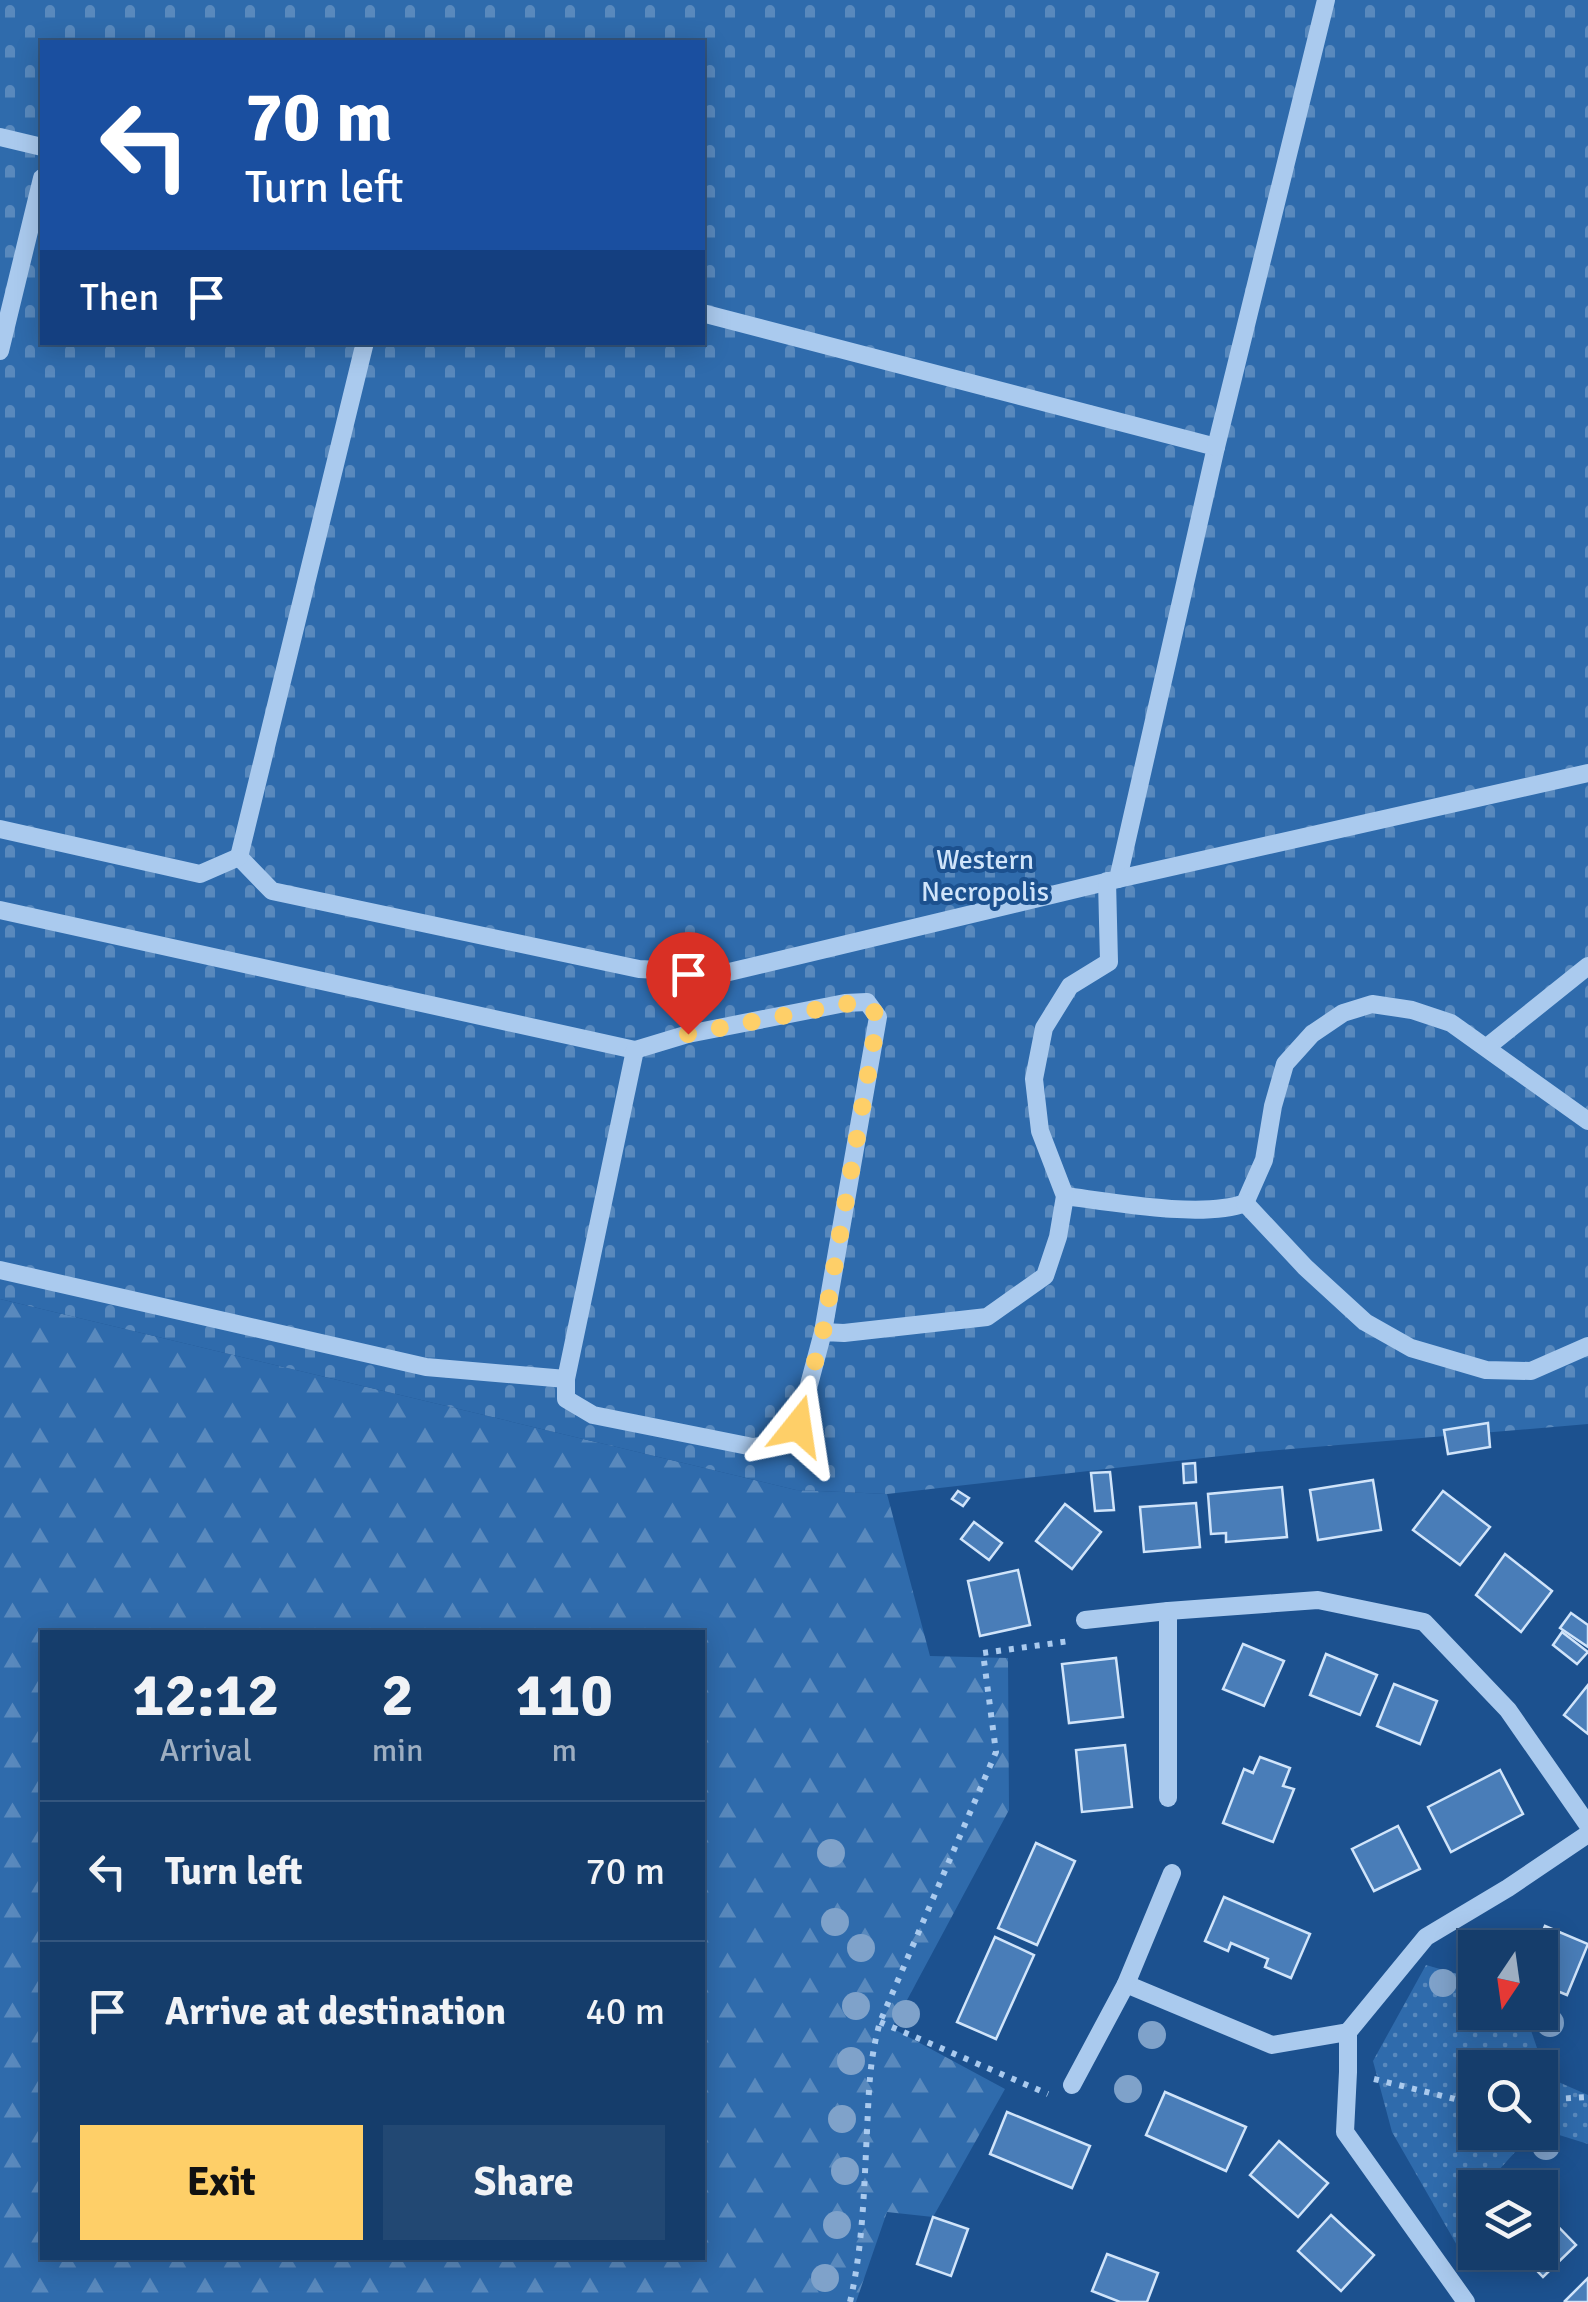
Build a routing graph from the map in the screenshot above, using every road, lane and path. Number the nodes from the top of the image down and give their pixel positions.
1 (1326, 0) edge
2 (0, 137) edge
3 (40, 147) edge
4 (40, 186) edge
5 (705, 314) edge
6 (364, 345) edge
7 (0, 351) edge
8 (1216, 447) junction
9 (1588, 773) edge
10 (0, 830) edge
11 (239, 857) junction
12 (1112, 880) junction
13 (0, 910) edge
14 (1588, 966) edge
15 (1487, 1048) junction
16 (634, 1050) junction
17 (1588, 1121) edge
18 (1064, 1196) junction
19 (1245, 1204) junction
20 (0, 1270) edge
21 (823, 1332) junction
22 (1588, 1346) edge
23 (566, 1380) junction
24 (1168, 1611) junction
25 (1085, 1620) joint
26 (1168, 1798) dead end
27 (1588, 1825) edge
28 (1588, 1834) edge
29 (1172, 1873) dead end
30 (1126, 1984) junction
31 (880, 2022) junction
32 (1348, 2032) junction
33 (1348, 2072) junction
34 (1072, 2085) joint
35 (1588, 2097) edge
36 (1558, 2099) edge
37 (1458, 2100) edge
38 (850, 2302) edge
39 (1466, 2302) edge

1 - 8 street
2 - 3 street
4 - 7 street
5 - 8 street
6 - 11 street
8 - 12 street
9 - 12 street
10 - 11 street
11 - 12 street
12 - 18 street
13 - 16 street
14 - 15 street
15 - 17 street
15 - 19 street
16 - 21 street
16 - 23 street
18 - 19 street
18 - 21 street
19 - 22 street
20 - 23 street
21 - 23 street
24 - 25 street
24 - 26 street
24 - 27 street
25 - 31 path
28 - 32 street
29 - 30 street
30 - 32 street
30 - 34 street
31 - 34 path
31 - 38 path
32 - 33 street
33 - 37 path
33 - 39 street
35 - 36 path

